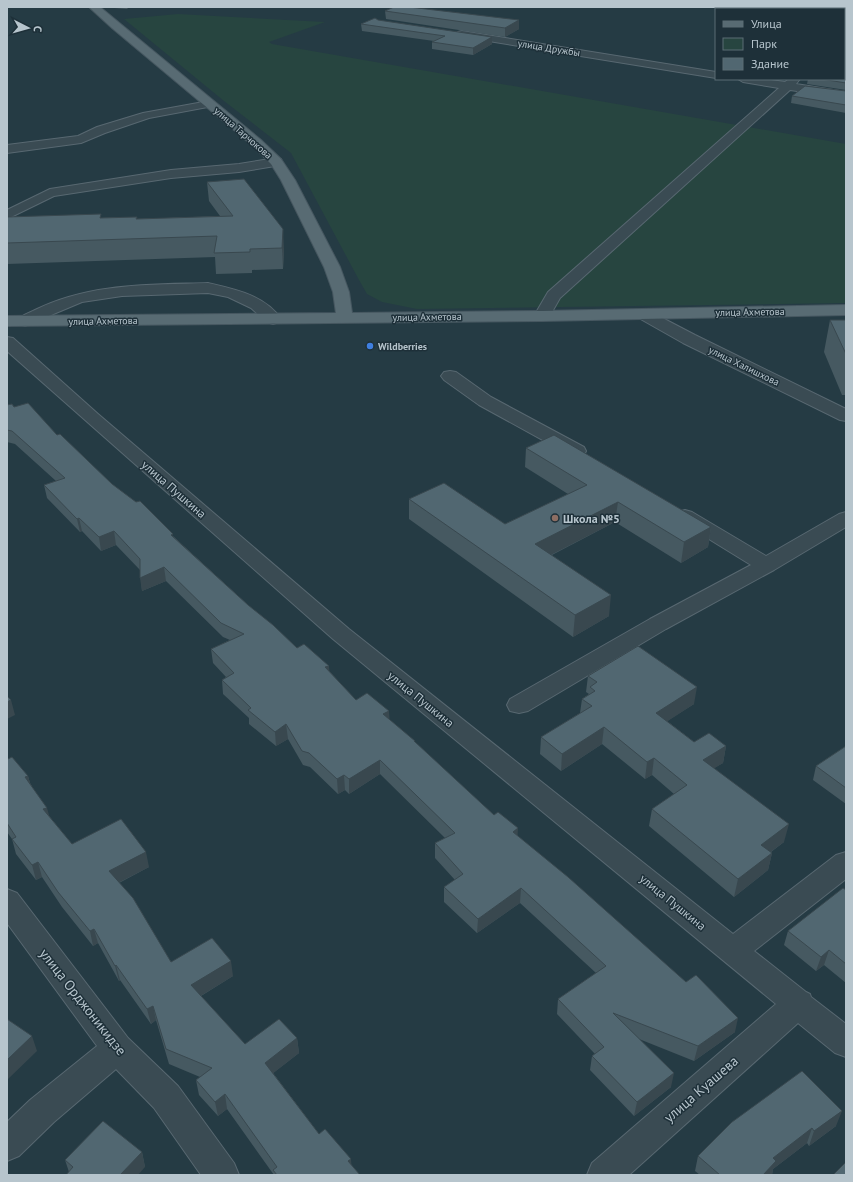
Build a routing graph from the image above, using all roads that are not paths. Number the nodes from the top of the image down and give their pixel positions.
1 (95, 8) edge
2 (454, 33) edge
3 (715, 75) edge
4 (755, 80) edge
5 (792, 83) edge
6 (846, 95) edge
7 (210, 104) junction
8 (7, 149) edge
9 (276, 162) junction
10 (7, 215) edge
11 (846, 310) edge
12 (643, 314) junction
13 (542, 316) junction
14 (345, 318) junction
15 (273, 319) junction
16 (7, 321) edge
17 (25, 321) junction
18 (7, 342) edge
19 (450, 376) dead end
20 (846, 416) edge
21 (593, 460) edge
22 (673, 508) edge
23 (846, 518) edge
24 (766, 565) junction
25 (519, 705) dead end
26 (846, 863) edge
27 (7, 901) edge
28 (733, 951) junction
29 (799, 1004) junction
30 (846, 1043) edge
31 (116, 1048) junction
32 (7, 1145) edge
33 (222, 1175) edge
34 (604, 1175) edge

1 - 7 main road, улица Тарчокова
2 - 3 street, улица Дружбы
4 - 5 street
5 - 6 street
5 - 13 street
7 - 8 street
7 - 9 main road, улица Тарчокова
9 - 10 street
9 - 14 main road, улица Тарчокова
11 - 12 main road, улица Ахметова
12 - 13 main road, улица Ахметова
12 - 20 street, улица Халишхова
13 - 14 main road, улица Ахметова
14 - 15 main road, улица Ахметова
15 - 17 main road, улица Ахметова
15 - 17 street
16 - 17 main road, улица Ахметова
18 - 28 street, улица Пушкина
19 - 21 street
22 - 24 street
23 - 24 street
24 - 25 street
26 - 28 street
27 - 31 street, улица Орджоникидзе
28 - 29 street, улица Пушкина
29 - 30 street, улица Пушкина
29 - 34 street, улица Куашева
31 - 32 street
31 - 33 street, улица Орджоникидзе

